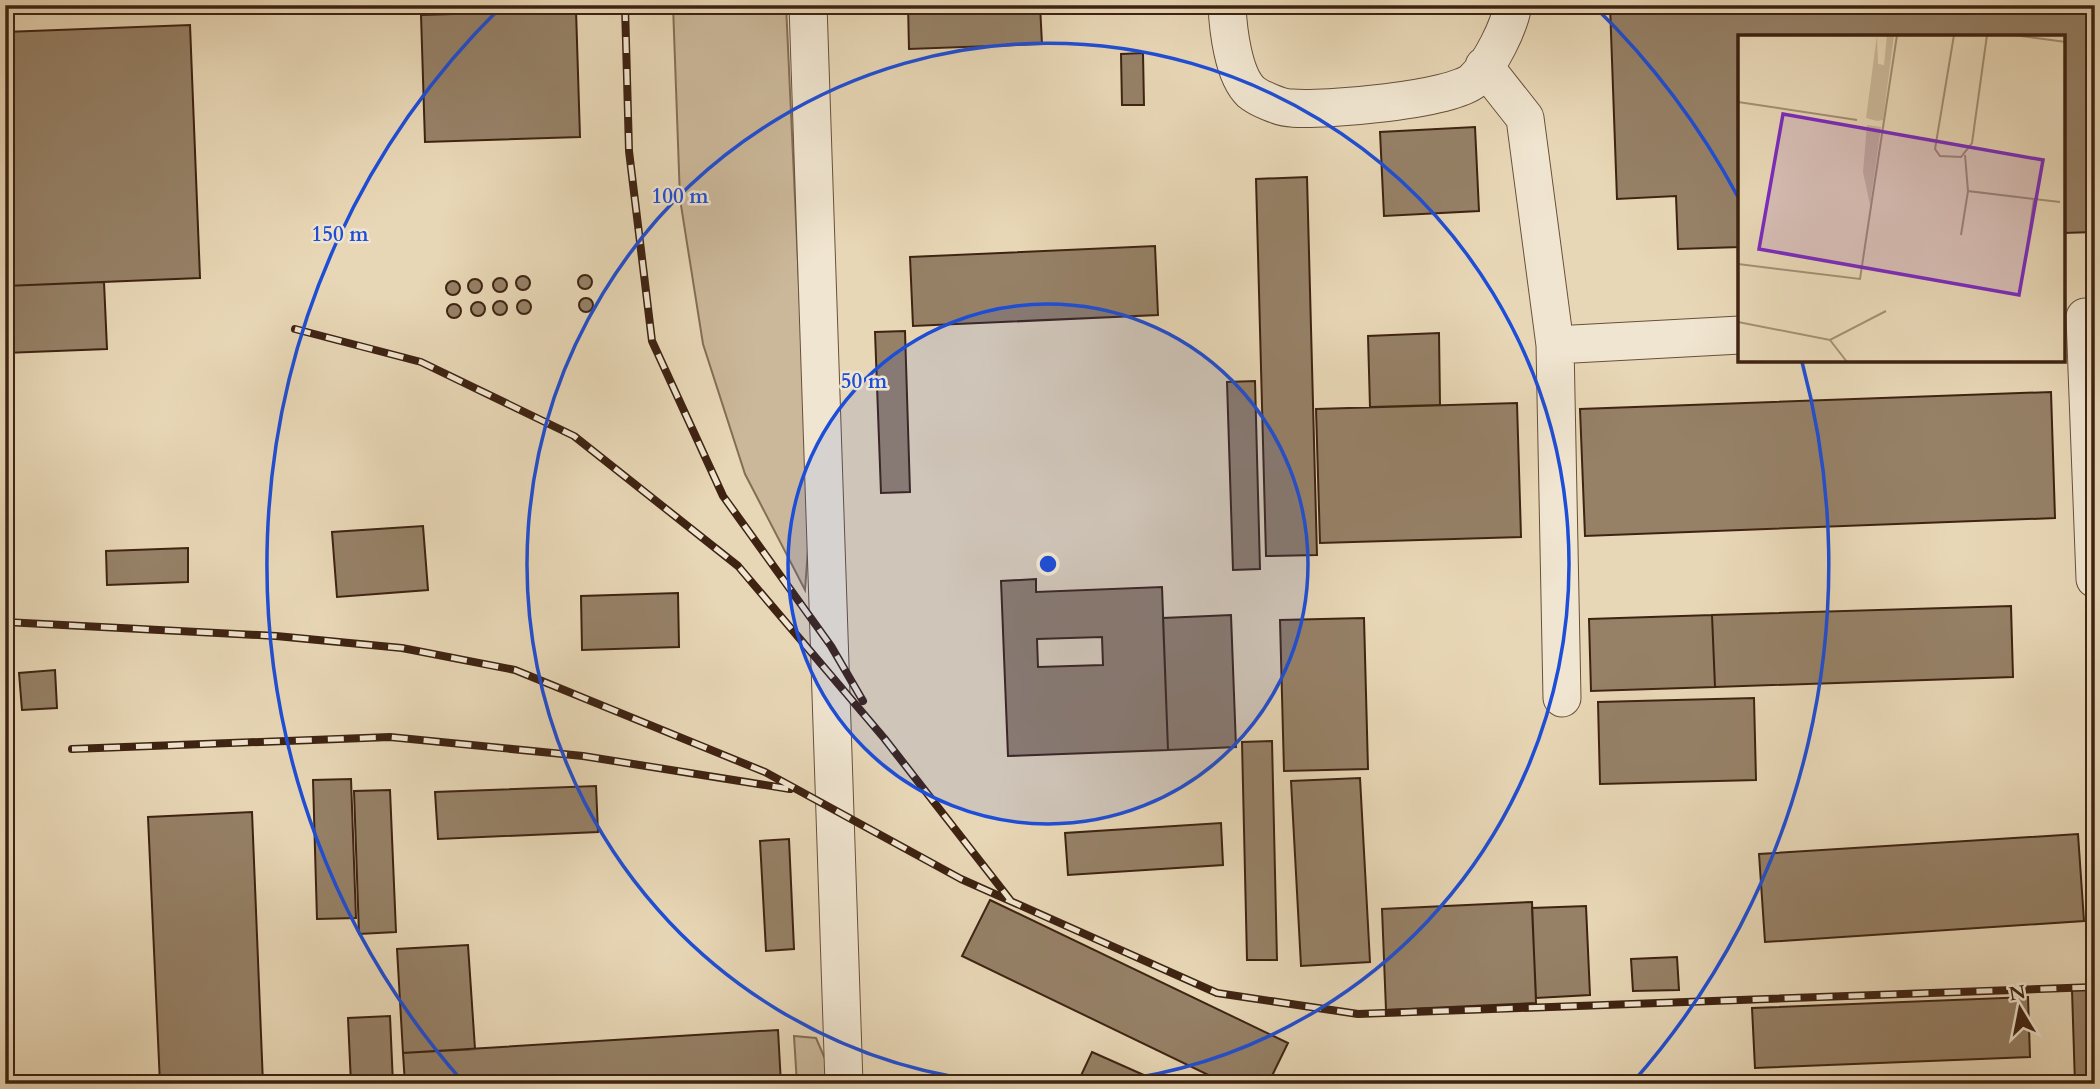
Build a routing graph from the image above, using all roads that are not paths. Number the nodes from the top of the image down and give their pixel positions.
1 (808, 5) edge
2 (1227, 5) edge
3 (1513, 5) edge
4 (1484, 66) junction
5 (2081, 317) edge
6 (1738, 335) edge
7 (1555, 345) junction
8 (2095, 579) edge
9 (1562, 698) dead end
10 (844, 1084) edge

1 - 10 lane
2 - 4 lane
3 - 4 lane
4 - 7 lane
5 - 8 lane
6 - 7 lane
7 - 9 lane

